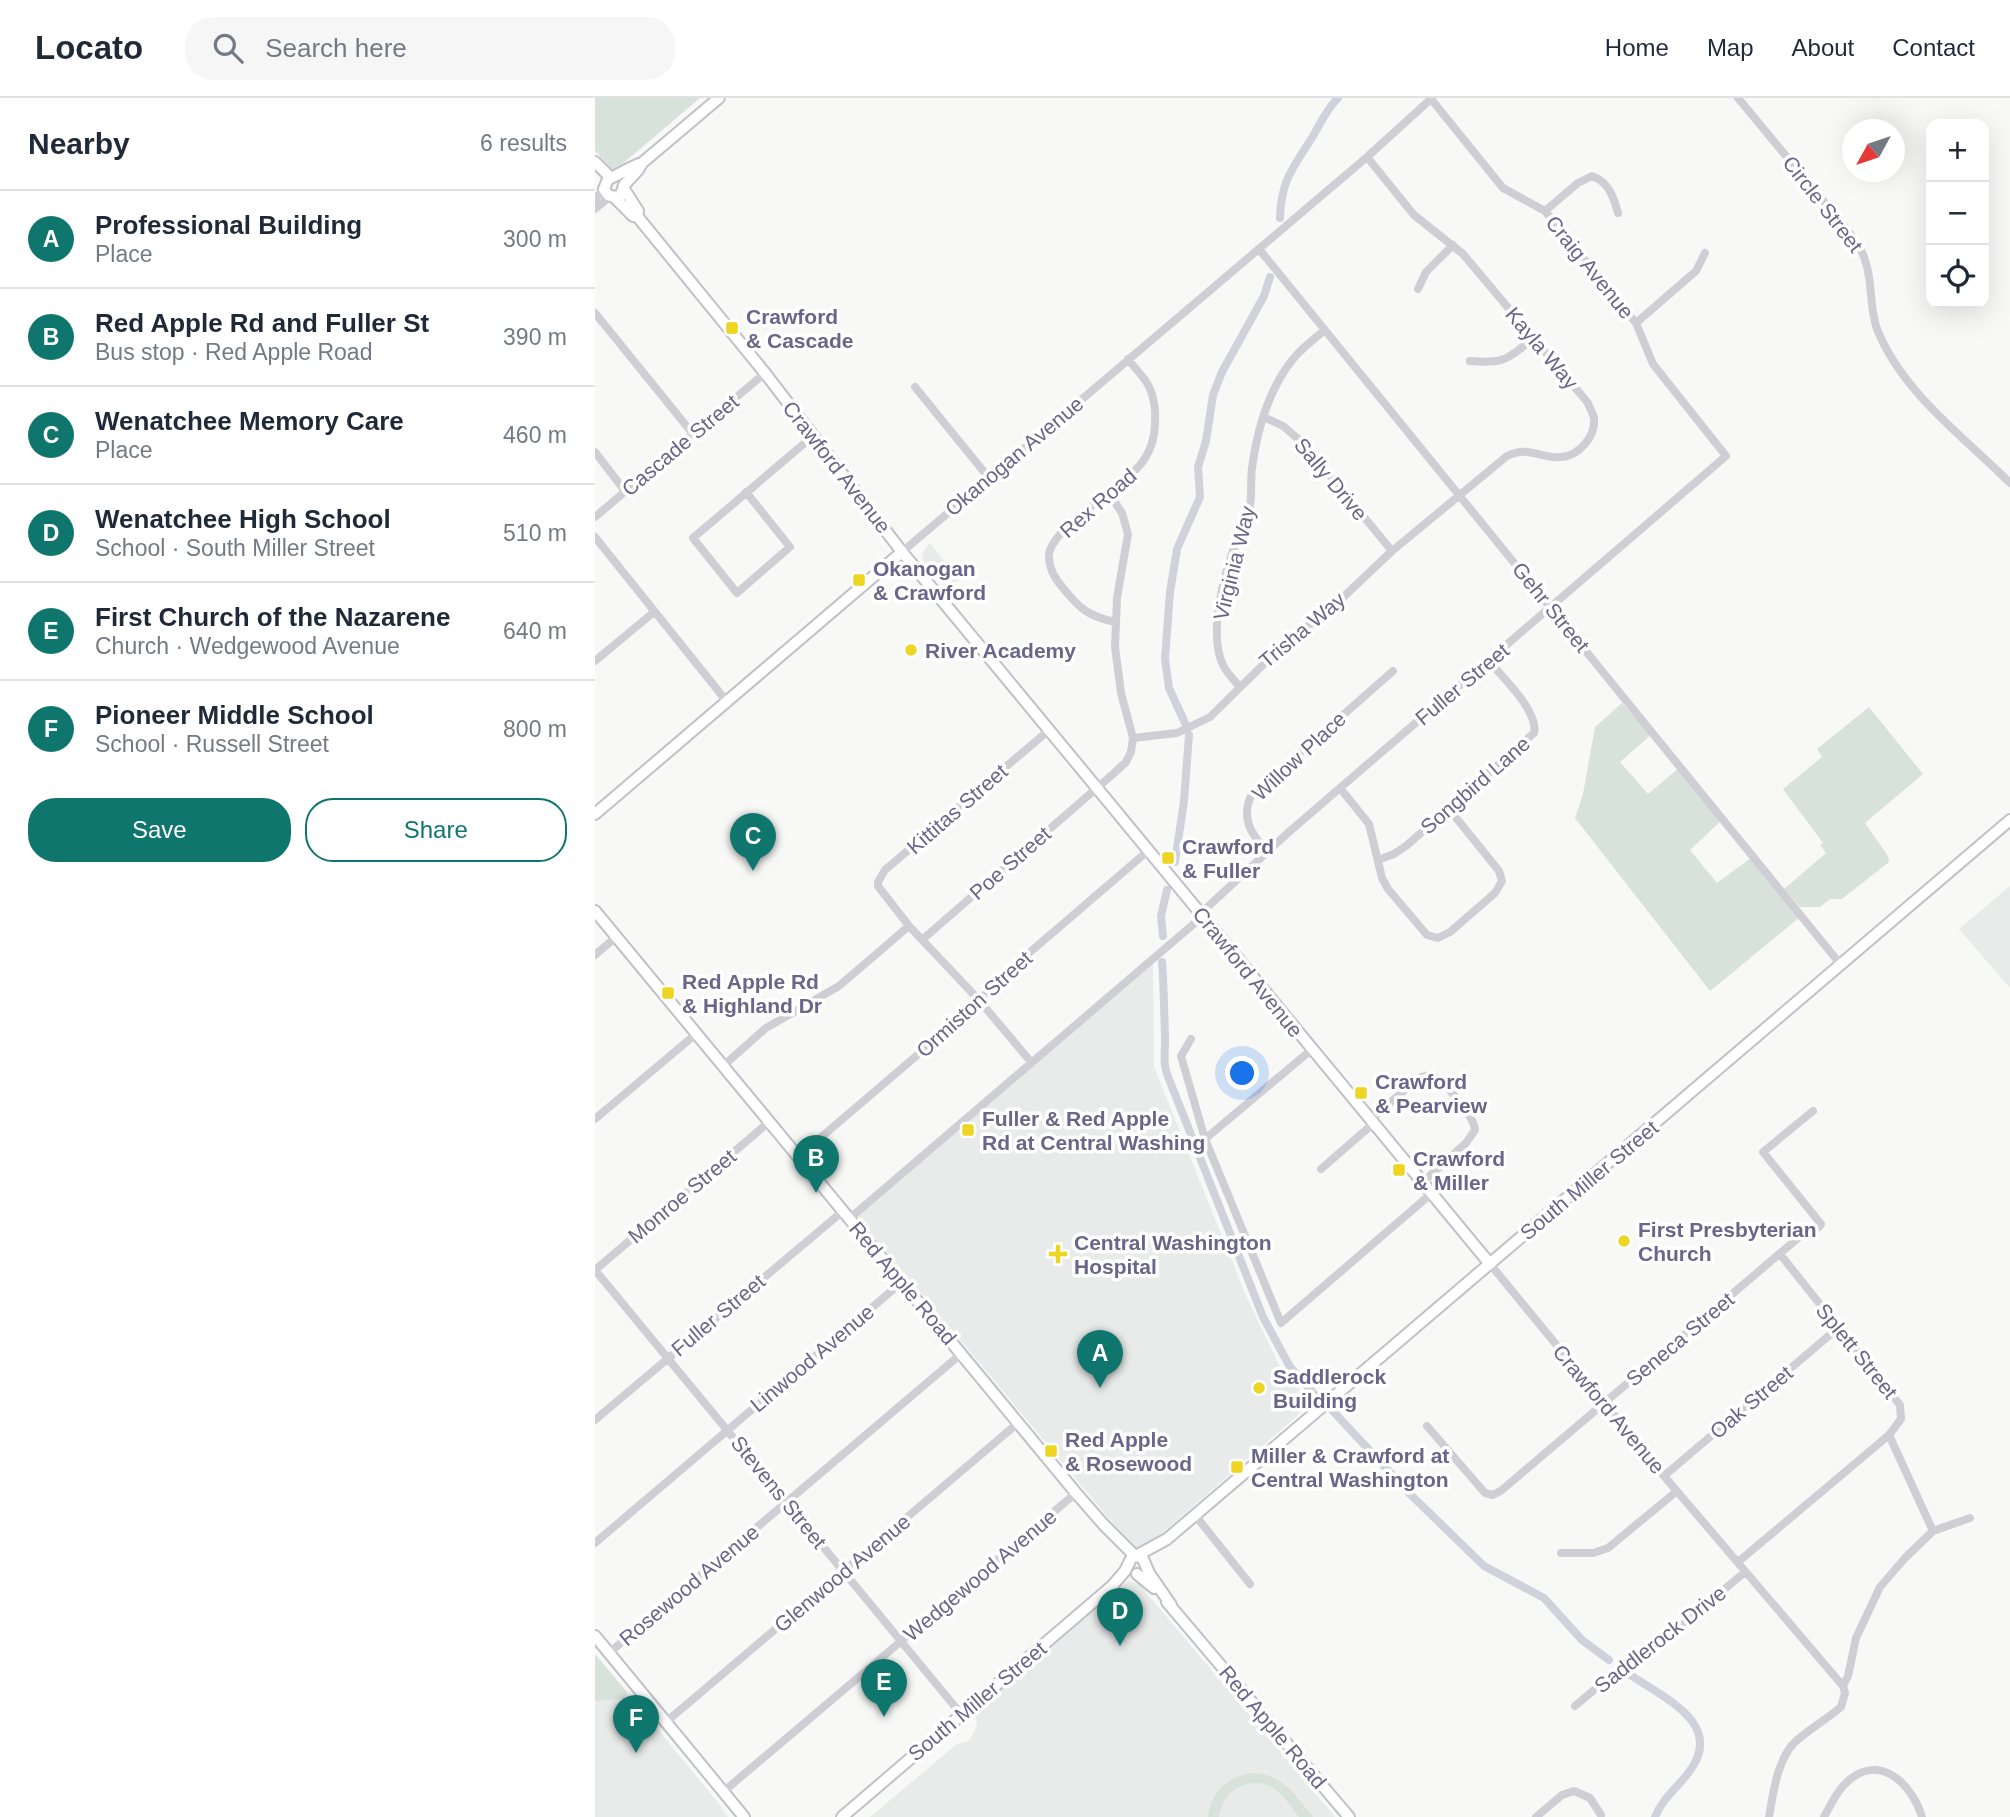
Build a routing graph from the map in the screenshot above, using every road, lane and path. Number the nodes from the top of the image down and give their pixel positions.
1 (719, 98) edge
2 (1738, 98) edge
3 (1432, 99) edge
4 (1367, 157) junction
5 (595, 162) edge
6 (595, 172) edge
7 (614, 187) junction
8 (595, 199) edge
9 (595, 209) edge
10 (1545, 211) junction
11 (1618, 213) dead end
12 (1453, 246) junction
13 (1259, 249) junction
14 (1705, 253) dead end
15 (1418, 289) dead end
16 (595, 313) edge
17 (1636, 323) junction
18 (1325, 330) junction
19 (1534, 338) junction
20 (1128, 359) junction
21 (1470, 361) dead end
22 (765, 373) junction
23 (915, 387) dead end
24 (1263, 417) junction
25 (693, 434) junction
26 (813, 436) junction
27 (595, 452) edge
28 (1726, 456) joint
29 (989, 478) junction
30 (2010, 483) edge
31 (625, 491) junction
32 (746, 492) junction
33 (1109, 493) junction
34 (1460, 494) junction
35 (595, 517) edge
36 (595, 537) edge
37 (1392, 551) junction
38 (902, 552) junction
39 (1552, 607) junction
40 (654, 611) junction
41 (1115, 622) junction
42 (595, 661) edge
43 (1489, 661) junction
44 (1393, 671) dead end
45 (1239, 686) junction
46 (728, 703) junction
47 (1049, 730) junction
48 (1133, 738) junction
49 (1098, 788) junction
50 (1340, 788) junction
51 (1449, 809) junction
52 (595, 814) edge
53 (2010, 820) edge
54 (1149, 850) junction
55 (1268, 853) junction
56 (1378, 860) junction
57 (595, 911) edge
58 (1202, 915) junction
59 (909, 926) junction
60 (616, 937) junction
61 (923, 939) junction
62 (595, 955) edge
63 (1841, 965) junction
64 (978, 999) junction
65 (697, 1034) junction
66 (1191, 1039) dead end
67 (1311, 1050) junction
68 (1031, 1062) junction
69 (723, 1066) junction
70 (1812, 1111) dead end
71 (595, 1119) edge
72 (1372, 1121) junction
73 (769, 1122) junction
74 (1205, 1139) junction
75 (798, 1157) junction
76 (1321, 1169) dead end
77 (1423, 1182) junction
78 (1432, 1193) junction
79 (846, 1215) junction
80 (1780, 1254) junction
81 (1490, 1264) junction
82 (595, 1270) edge
83 (902, 1282) junction
84 (1839, 1328) junction
85 (961, 1354) junction
86 (667, 1357) junction
87 (1604, 1403) junction
88 (595, 1420) edge
89 (1018, 1423) junction
90 (1427, 1426) dead end
91 (728, 1429) junction
92 (1889, 1435) junction
93 (1664, 1476) junction
94 (1677, 1491) junction
95 (1076, 1493) junction
96 (787, 1502) junction
97 (1195, 1515) junction
98 (1970, 1518) dead end
99 (1933, 1531) junction
100 (1167, 1539) junction
101 (595, 1543) edge
102 (1561, 1553) dead end
103 (1132, 1560) junction
104 (1738, 1562) junction
105 (1145, 1564) junction
106 (843, 1572) junction
107 (1745, 1572) junction
108 (1137, 1574) junction
109 (1250, 1584) dead end
110 (1112, 1586) junction
111 (1171, 1605) junction
112 (595, 1636) edge
113 (901, 1642) junction
114 (609, 1653) junction
115 (1843, 1686) junction
116 (1575, 1706) dead end
117 (961, 1714) junction
118 (666, 1722) junction
119 (723, 1792) junction
120 (1601, 1815) dead end
121 (744, 1817) edge
122 (842, 1817) edge
123 (1349, 1817) edge
124 (1537, 1817) edge
125 (1769, 1817) edge
126 (1824, 1817) edge
127 (1922, 1817) edge

1 - 7 street
2 - 30 street, Circle Street
3 - 4 street, Okanogan Avenue
3 - 10 street, Craig Avenue
4 - 12 street, Kayla Way
4 - 13 street, Okanogan Avenue
5 - 7 street, Crawford Avenue
6 - 7 street, Crawford Avenue
7 - 8 street
7 - 9 street
7 - 22 street, Crawford Avenue
10 - 11 street
10 - 17 street, Craig Avenue
12 - 15 street
12 - 19 street, Kayla Way
13 - 18 street, Gehr Street
13 - 20 street, Okanogan Avenue
14 - 17 street
16 - 25 street
17 - 28 street, Craig Avenue
18 - 24 street, Virginia Way
18 - 34 street, Gehr Street
19 - 21 street
19 - 34 street, Kayla Way
20 - 29 street, Okanogan Avenue
20 - 33 street, Rex Road
22 - 25 street, Cascade Street
22 - 26 street, Crawford Avenue
23 - 29 street
24 - 37 street, Sally Drive
24 - 45 street, Virginia Way
25 - 31 street, Cascade Street
26 - 32 street
26 - 38 street, Crawford Avenue
27 - 31 street
28 - 39 street, Fuller Street
29 - 38 street, Okanogan Avenue
31 - 35 street, Cascade Street
32 - 32 street
33 - 41 street
33 - 41 street, Rex Road
34 - 37 street, Trisha Way
34 - 39 street, Gehr Street
36 - 40 street
37 - 45 street, Trisha Way
38 - 46 street, Okanogan Avenue
38 - 47 street, Crawford Avenue
39 - 43 street, Fuller Street
39 - 63 street, Gehr Street
40 - 42 street
40 - 46 street
41 - 48 street
43 - 50 street, Fuller Street
43 - 51 street, Songbird Lane
44 - 55 street, Willow Place
45 - 48 street, Trisha Way
46 - 52 street, Okanogan Avenue
47 - 49 street, Crawford Avenue
47 - 59 street, Kittitas Street
48 - 49 street, Poe Street
49 - 54 street, Crawford Avenue
49 - 61 street, Poe Street
50 - 55 street, Fuller Street
50 - 56 street
51 - 56 street, Songbird Lane
51 - 56 street
53 - 63 street, South Miller Street
54 - 58 street, Crawford Avenue
54 - 64 street, Ormiston Street
55 - 58 street, Fuller Street
57 - 60 street, Red Apple Road
58 - 67 street, Crawford Avenue
58 - 68 street, Fuller Street
59 - 61 street
59 - 69 street
60 - 62 street
60 - 65 street, Red Apple Road
61 - 64 street
63 - 81 street, South Miller Street
64 - 68 street
64 - 75 street, Ormiston Street
65 - 69 street, Red Apple Road
65 - 71 street
66 - 74 street
67 - 72 street, Crawford Avenue
67 - 74 street
68 - 79 street, Fuller Street
69 - 73 street, Red Apple Road
70 - 80 street, Seneca Street
72 - 76 street
72 - 77 street, Crawford Avenue
72 - 77 street
73 - 75 street, Red Apple Road
73 - 82 street, Monroe Street
74 - 78 street
75 - 79 street, Red Apple Road
77 - 78 street, Crawford Avenue
78 - 81 street, Crawford Avenue
79 - 83 street, Red Apple Road
79 - 86 street, Fuller Street
80 - 84 street, Splett Street
80 - 87 street, Seneca Street
81 - 87 street, Crawford Avenue
81 - 97 street, South Miller Street
82 - 86 street, Stevens Street
83 - 85 street, Red Apple Road
83 - 91 street, Linwood Avenue
84 - 92 street, Splett Street
84 - 93 street, Oak Street
85 - 89 street, Red Apple Road
85 - 96 street, Rosewood Avenue
86 - 88 street, Fuller Street
86 - 91 street, Stevens Street
87 - 90 street, Seneca Street
87 - 93 street, Crawford Avenue
89 - 95 street, Red Apple Road
89 - 106 street, Glenwood Avenue
91 - 96 street, Stevens Street
91 - 101 street, Linwood Avenue
92 - 99 street, Splett Street
92 - 104 street, Saddlerock Drive
93 - 94 street, Crawford Avenue
94 - 102 street
94 - 104 street, Crawford Avenue
95 - 103 street, Red Apple Road
95 - 113 street, Wedgewood Avenue
96 - 106 street, Stevens Street
96 - 114 street, Rosewood Avenue
97 - 100 street, South Miller Street
97 - 109 street
98 - 99 street
99 - 115 street
100 - 103 street, South Miller Street
100 - 105 street, South Miller Street
103 - 105 street
103 - 108 street
103 - 110 street, South Miller Street
104 - 107 street, Crawford Avenue
105 - 108 street
105 - 111 street, Red Apple Road
106 - 113 street, Stevens Street
106 - 118 street, Glenwood Avenue
107 - 115 street, Crawford Avenue
107 - 116 street, Saddlerock Drive
108 - 110 street, South Miller Street
108 - 111 street, Red Apple Road
110 - 117 street, South Miller Street
111 - 123 street, Red Apple Road
112 - 114 street
113 - 117 street, Stevens Street
113 - 119 street, Wedgewood Avenue
114 - 118 street
115 - 125 street
117 - 122 street, South Miller Street
118 - 119 street
119 - 121 street
120 - 124 street
126 - 127 street

